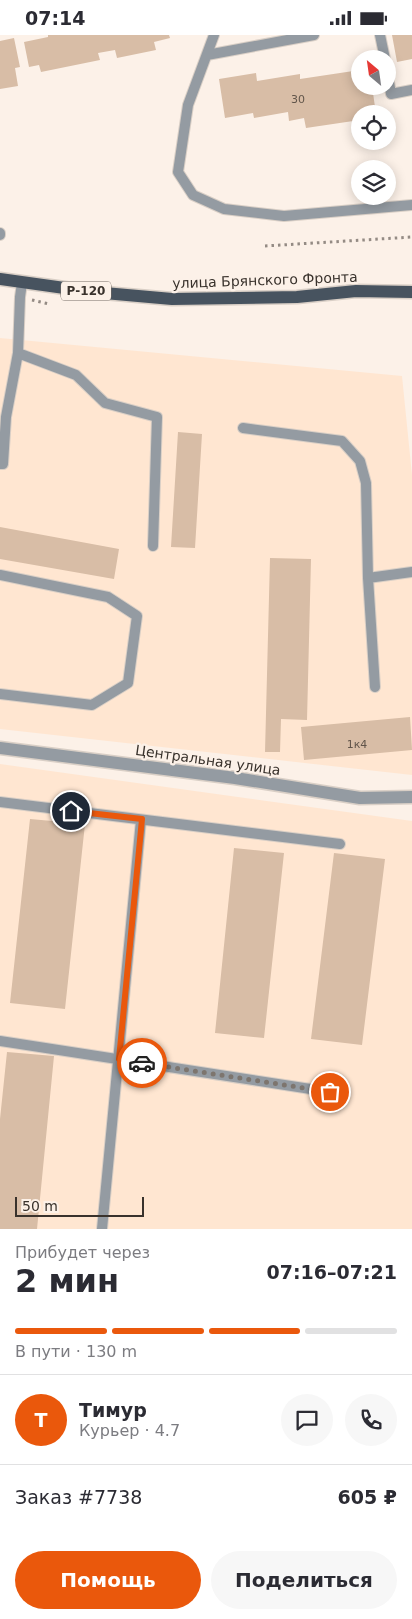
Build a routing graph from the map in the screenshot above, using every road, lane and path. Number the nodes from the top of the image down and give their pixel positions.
1 (214, 35) edge
2 (314, 35) edge
3 (380, 35) edge
4 (382, 50) edge
5 (207, 55) junction
6 (412, 90) edge
7 (396, 93) edge
8 (412, 205) edge
9 (412, 237) edge
10 (265, 246) dead end
11 (0, 279) edge
12 (22, 283) junction
13 (412, 292) edge
14 (18, 353) junction
15 (3, 417) edge
16 (243, 428) dead end
17 (0, 463) edge
18 (153, 546) dead end
19 (412, 572) edge
20 (0, 575) edge
21 (368, 578) junction
22 (375, 687) dead end
23 (0, 694) edge
24 (0, 747) edge
25 (412, 797) edge
26 (0, 802) edge
27 (142, 819) junction
28 (340, 845) dead end
29 (0, 1041) edge
30 (119, 1059) junction
31 (330, 1092) dead end
32 (102, 1229) edge

1 - 5 lane
2 - 5 lane
3 - 4 lane
5 - 8 lane
6 - 7 lane
9 - 10 path
11 - 12 main road, улица Брянского Фронта / Р-120
12 - 13 main road, улица Брянского Фронта / Р-120
12 - 14 lane
14 - 15 lane
14 - 18 lane
15 - 17 lane
16 - 21 lane
19 - 21 lane
20 - 23 lane
21 - 22 lane
24 - 25 street, Центральная улица
26 - 27 lane
27 - 28 lane
27 - 30 lane
29 - 30 lane
30 - 31 lane
30 - 32 lane

